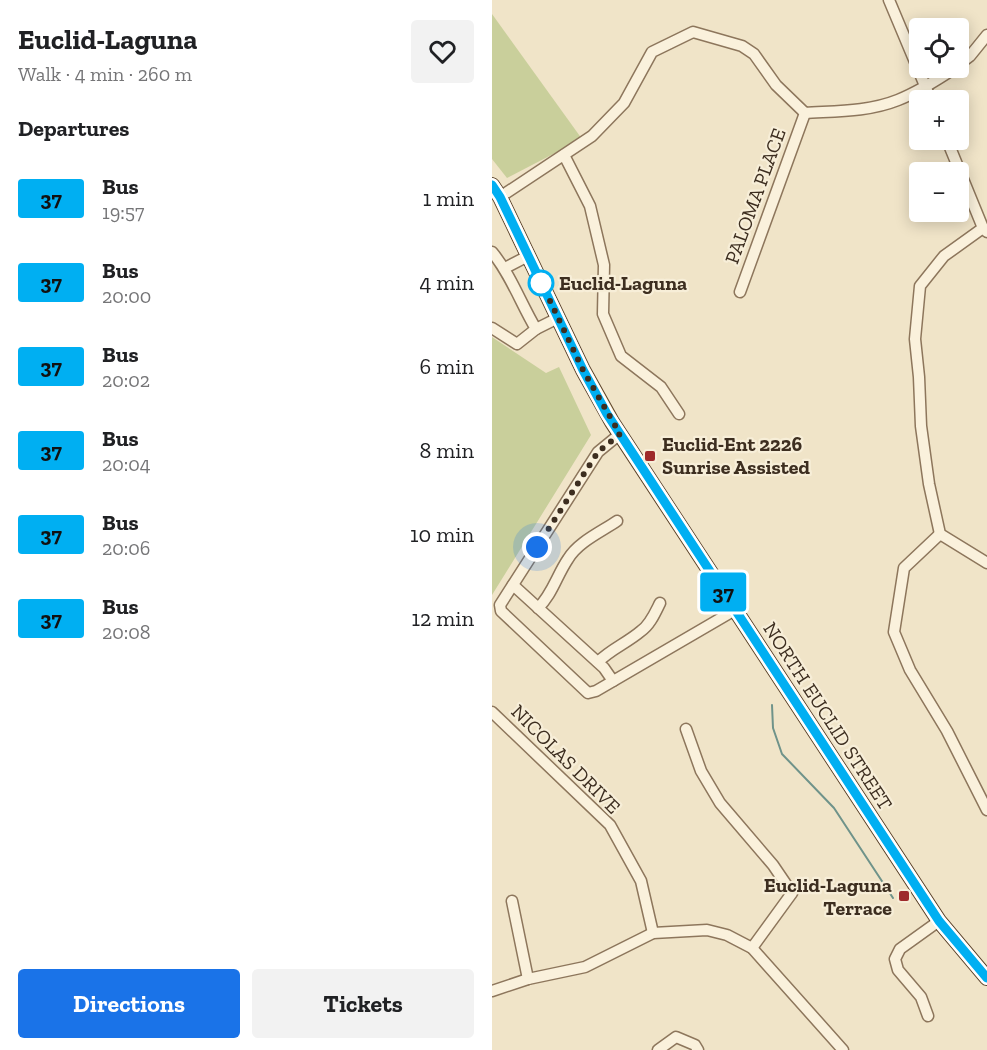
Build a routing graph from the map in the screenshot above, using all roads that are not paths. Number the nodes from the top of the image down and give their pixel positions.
1 (889, 0) edge
2 (987, 35) edge
3 (969, 57) edge
4 (939, 78) edge
5 (925, 87) junction
6 (926, 90) edge
7 (805, 113) junction
8 (951, 150) edge
9 (564, 155) junction
10 (492, 185) edge
11 (500, 197) junction
12 (985, 230) edge
13 (492, 252) edge
14 (528, 256) junction
15 (505, 268) junction
16 (740, 292) dead end
17 (558, 318) junction
18 (492, 328) edge
19 (536, 329) junction
20 (679, 414) dead end
21 (620, 434) junction
22 (616, 521) dead end
23 (940, 534) junction
24 (987, 563) edge
25 (513, 585) junction
26 (660, 603) dead end
27 (538, 608) junction
28 (735, 610) junction
29 (597, 662) junction
30 (613, 681) junction
31 (492, 712) edge
32 (686, 729) dead end
33 (987, 810) edge
34 (512, 901) dead end
35 (939, 921) junction
36 (652, 933) junction
37 (752, 948) junction
38 (987, 978) edge
39 (528, 979) junction
40 (492, 991) edge
41 (928, 1016) dead end
42 (658, 1050) edge
43 (698, 1050) edge
44 (843, 1050) edge

1 - 5 street
2 - 3 street
4 - 5 street
5 - 6 street
5 - 7 street
7 - 9 street
7 - 16 street, PALOMA PLACE
8 - 12 street
9 - 11 street
9 - 20 street
10 - 11 main road, NORTH EUCLID STREET
11 - 14 main road, NORTH EUCLID STREET
12 - 23 street
13 - 15 street
14 - 15 street
14 - 17 main road, NORTH EUCLID STREET
15 - 19 street
17 - 19 street
17 - 21 main road, NORTH EUCLID STREET
18 - 19 street
21 - 25 street
21 - 28 main road, NORTH EUCLID STREET
22 - 27 street
23 - 24 street
23 - 33 street
25 - 27 street
25 - 30 street
26 - 29 street
27 - 29 street
28 - 30 street
28 - 35 main road, NORTH EUCLID STREET
29 - 30 street
31 - 36 street, NICOLAS DRIVE
32 - 37 street
34 - 39 street
35 - 38 main road, NORTH EUCLID STREET
35 - 41 street
36 - 37 street
36 - 39 street
37 - 44 street
39 - 40 street
42 - 43 street

